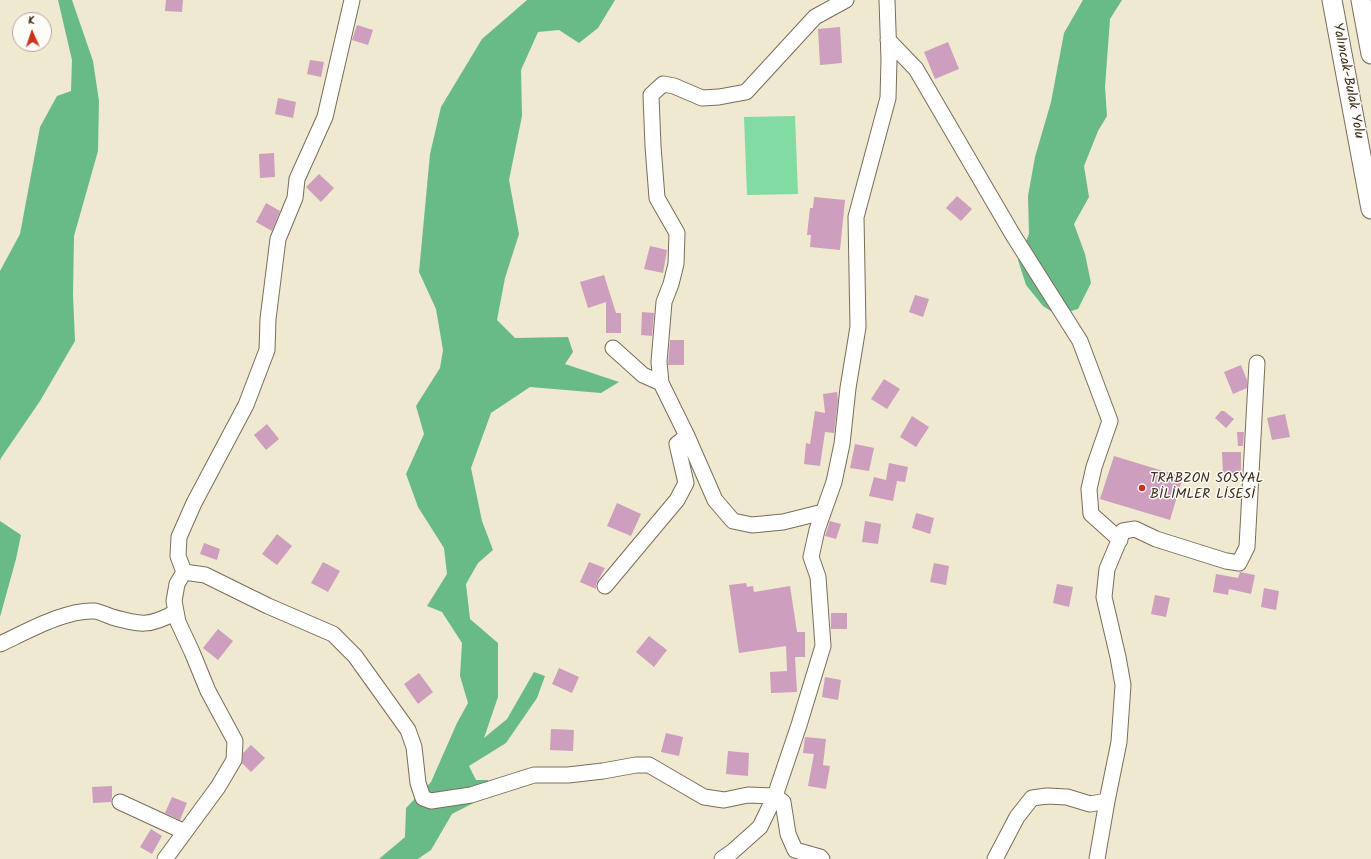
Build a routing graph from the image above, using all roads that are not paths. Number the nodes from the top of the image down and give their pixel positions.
1 (352, 0) edge
2 (846, 0) edge
3 (887, 0) edge
4 (1332, 0) edge
5 (1361, 0) edge
6 (888, 40) junction
7 (1371, 54) edge
8 (1371, 209) edge
9 (613, 348) dead end
10 (1257, 363) dead end
11 (661, 383) junction
12 (687, 436) junction
13 (823, 512) junction
14 (1120, 540) junction
15 (184, 572) junction
16 (604, 586) dead end
17 (176, 612) junction
18 (0, 644) edge
19 (775, 796) junction
20 (1106, 801) junction
21 (120, 802) dead end
22 (186, 832) junction
23 (165, 859) edge
24 (722, 859) edge
25 (822, 859) edge
26 (996, 859) edge
27 (1097, 859) edge

1 - 15 street
2 - 11 street
3 - 6 street
4 - 8 main road, Yalıncak-Bulak Yolu
5 - 7 main road, Yalıncak-Bulak Yolu
6 - 13 street
6 - 14 street
9 - 11 street
10 - 14 street
11 - 12 street
12 - 13 street
12 - 16 street
13 - 19 street
14 - 20 street
15 - 17 street
15 - 19 street
17 - 18 street
17 - 22 street
19 - 24 street
19 - 25 street
20 - 26 street
20 - 27 street
21 - 22 street
22 - 23 street

